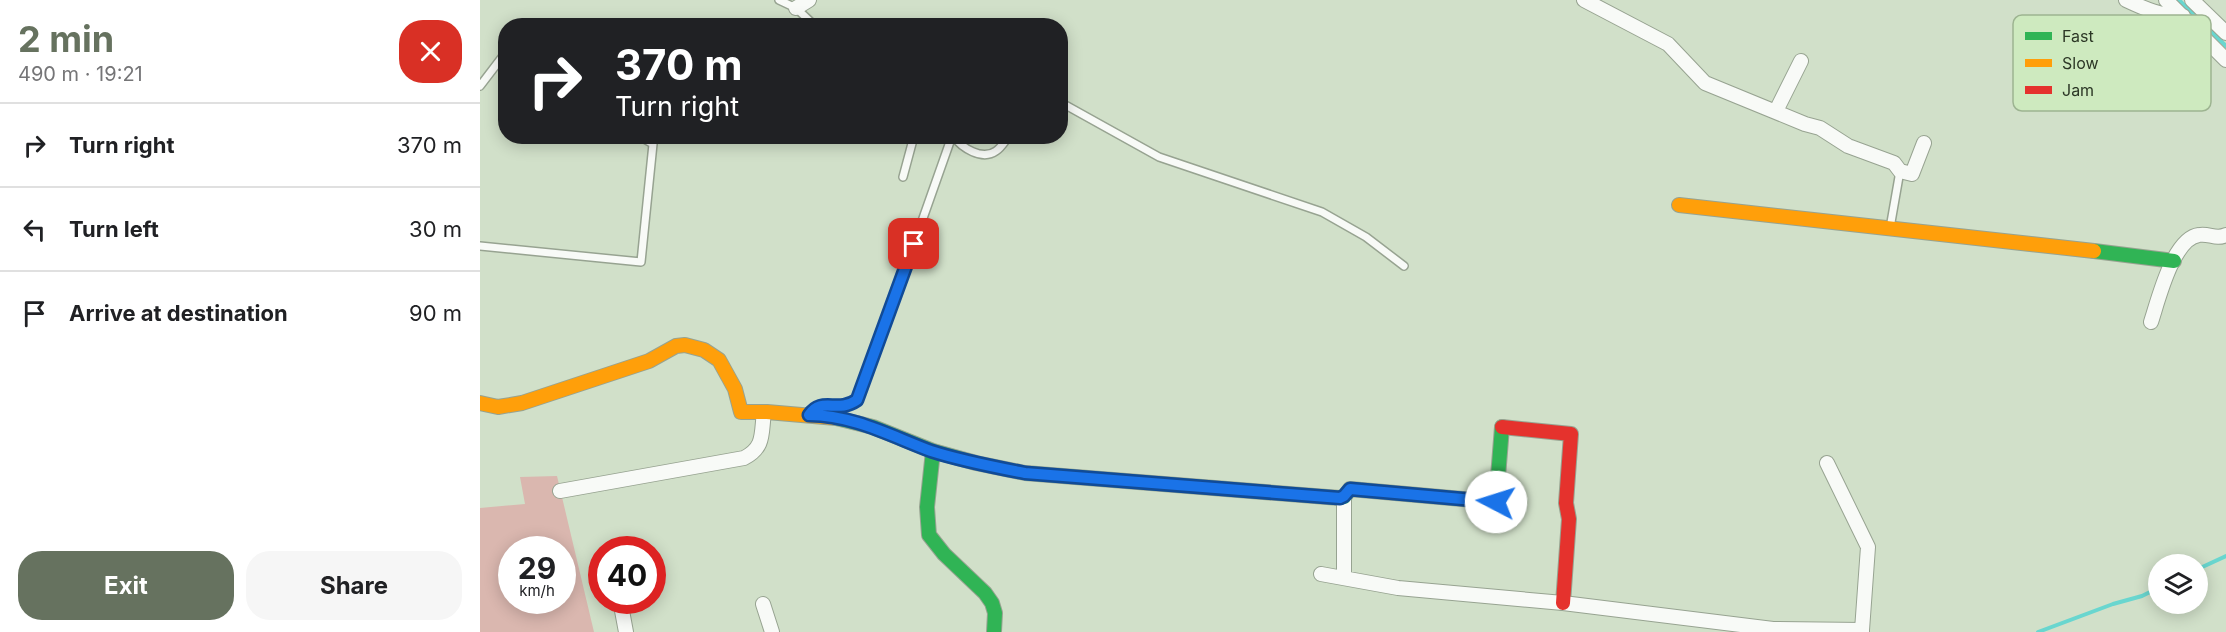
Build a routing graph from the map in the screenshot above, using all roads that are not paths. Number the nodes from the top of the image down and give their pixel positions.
1 (779, 0) edge
2 (809, 0) edge
3 (1584, 0) edge
4 (2126, 0) edge
5 (2166, 0) edge
6 (2192, 0) edge
7 (796, 8) junction
8 (2162, 15) edge
9 (2182, 15) edge
10 (2207, 15) edge
11 (807, 18) edge
12 (2211, 18) edge
13 (2226, 33) edge
14 (2211, 45) edge
15 (2226, 60) edge
16 (1801, 61) dead end
17 (498, 62) edge
18 (480, 86) edge
19 (1068, 106) edge
20 (1776, 111) junction
21 (653, 144) edge
22 (912, 144) edge
23 (950, 144) edge
24 (961, 144) edge
25 (1002, 144) edge
26 (1924, 144) dead end
27 (1900, 171) junction
28 (903, 177) dead end
29 (1679, 205) dead end
30 (1890, 228) junction
31 (2226, 235) edge
32 (480, 246) edge
33 (2174, 261) junction
34 (1404, 266) dead end
35 (2151, 322) dead end
36 (480, 403) edge
37 (764, 412) junction
38 (809, 415) junction
39 (933, 451) junction
40 (1827, 463) dead end
41 (560, 491) dead end
42 (1344, 496) junction
43 (1321, 574) dead end
44 (1344, 576) junction
45 (1563, 603) junction
46 (763, 604) dead end
47 (623, 614) edge
48 (1862, 631) edge
49 (626, 632) edge
50 (772, 632) edge
51 (994, 632) edge

1 - 7 lane
2 - 7 street
3 - 20 street
4 - 8 street
5 - 9 street
6 - 10 street
7 - 11 lane
12 - 13 street
14 - 15 street
16 - 20 street
17 - 18 lane
19 - 34 lane
20 - 27 street
21 - 32 lane
22 - 28 lane
23 - 38 lane
24 - 25 lane
26 - 27 street
27 - 30 lane
29 - 30 street
30 - 33 street
31 - 33 street
33 - 35 street
36 - 37 street
37 - 38 street
37 - 41 street
38 - 39 street
39 - 42 street
39 - 51 street
40 - 48 street
42 - 44 street
42 - 45 street
43 - 44 street
44 - 45 street
45 - 48 street
46 - 50 street
47 - 49 street

